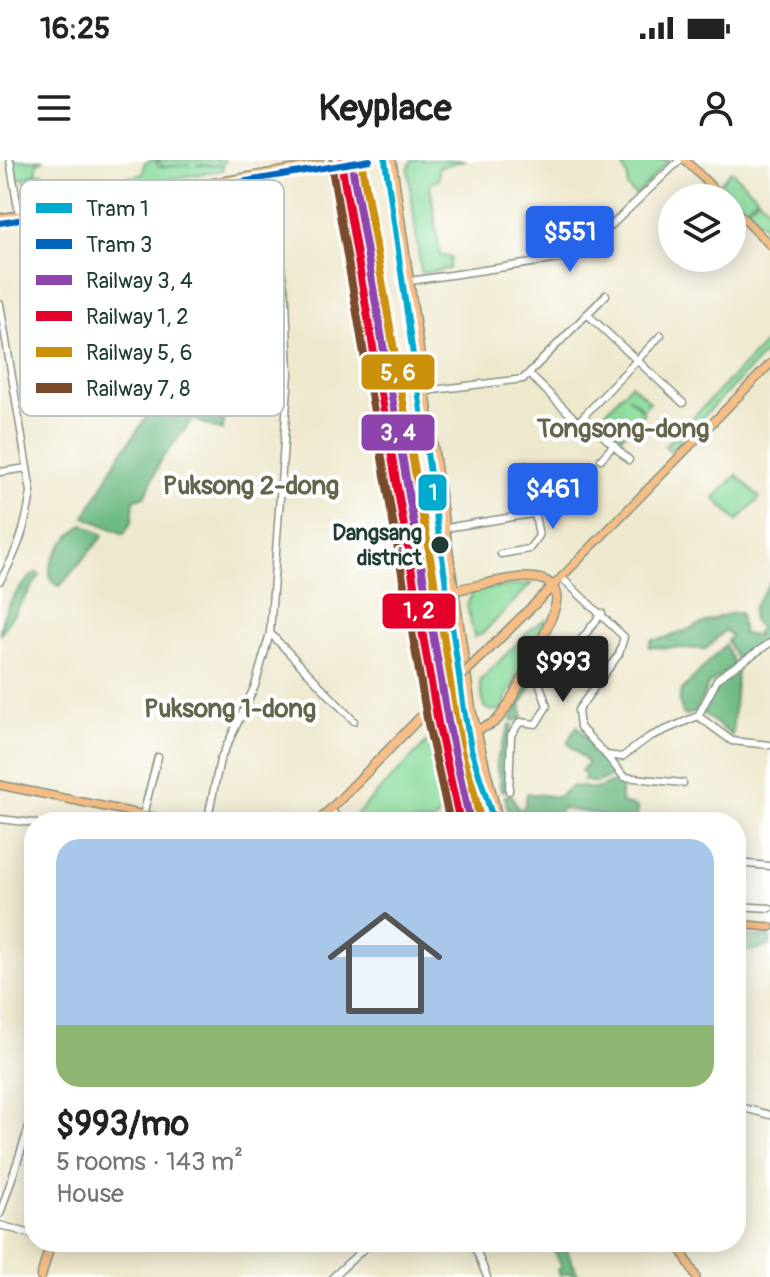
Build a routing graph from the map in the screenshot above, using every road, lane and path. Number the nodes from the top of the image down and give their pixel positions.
1 (10, 160) edge
2 (347, 160) edge
3 (392, 160) edge
4 (682, 160) edge
5 (266, 173) junction
6 (225, 180) edge
7 (267, 180) edge
8 (708, 184) edge
9 (19, 215) joint
10 (0, 218) edge
11 (746, 221) edge
12 (770, 245) edge
13 (410, 281) junction
14 (284, 286) edge
15 (606, 295) dead end
16 (0, 304) edge
17 (587, 314) junction
18 (661, 335) dead end
19 (9, 354) junction
20 (0, 355) edge
21 (638, 359) junction
22 (770, 364) edge
23 (530, 375) junction
24 (425, 391) junction
25 (683, 403) dead end
26 (583, 417) junction
27 (614, 445) junction
28 (601, 459) dead end
29 (629, 460) dead end
30 (526, 465) dead end
31 (27, 468) junction
32 (0, 472) edge
33 (532, 514) junction
34 (445, 528) junction
35 (501, 554) dead end
36 (561, 577) junction
37 (0, 580) edge
38 (553, 586) junction
39 (454, 590) junction
40 (602, 613) junction
41 (270, 633) junction
42 (770, 643) edge
43 (559, 668) junction
44 (569, 681) dead end
45 (698, 716) junction
46 (354, 721) dead end
47 (476, 730) junction
48 (770, 745) edge
49 (606, 755) junction
50 (158, 757) dead end
51 (622, 757) junction
52 (617, 771) junction
53 (683, 783) dead end
54 (0, 785) edge
55 (509, 791) dead end
56 (331, 810) edge
57 (129, 812) edge
58 (144, 812) edge
59 (209, 812) edge
60 (496, 812) edge
61 (0, 819) edge
62 (24, 822) edge
63 (746, 864) edge
64 (770, 866) edge
65 (746, 907) edge
66 (770, 908) edge
67 (746, 925) edge
68 (770, 927) edge
69 (746, 1109) edge
70 (770, 1115) edge
71 (24, 1142) edge
72 (0, 1214) edge
73 (0, 1225) edge
74 (24, 1232) edge
75 (50, 1252) edge
76 (361, 1252) edge
77 (477, 1252) edge
78 (682, 1252) edge
79 (336, 1276) edge
80 (41, 1277) edge
81 (487, 1277) edge
82 (696, 1277) edge

1 - 9 street
2 - 5 main road
3 - 13 main road
4 - 8 main road
4 - 13 street
5 - 6 main road
5 - 7 street
9 - 10 main road
11 - 12 main road
13 - 24 main road
14 - 41 street
15 - 17 street
16 - 19 street
17 - 21 street
17 - 23 street
18 - 21 street
19 - 20 street
19 - 31 street
21 - 25 street
21 - 26 street
22 - 36 main road
23 - 24 street
23 - 26 street
24 - 34 main road
26 - 27 street
27 - 28 street
27 - 29 street
30 - 33 street
31 - 32 street
31 - 37 street
33 - 34 street
33 - 35 street
34 - 39 main road
36 - 38 main road
36 - 40 street
38 - 39 highway
38 - 47 highway
38 - 56 highway, bridge
39 - 47 main road
40 - 43 street
40 - 49 street
41 - 46 street
41 - 59 street
42 - 45 street
43 - 44 street
43 - 55 street
45 - 48 street
45 - 51 street
47 - 60 main road
49 - 51 street
49 - 52 street
50 - 58 street
51 - 52 street
52 - 53 street
54 - 57 main road
61 - 62 street
63 - 64 street
65 - 66 street
67 - 68 main road
69 - 70 street
71 - 72 street
73 - 74 street
75 - 80 highway
76 - 79 street
77 - 81 street
78 - 82 main road

